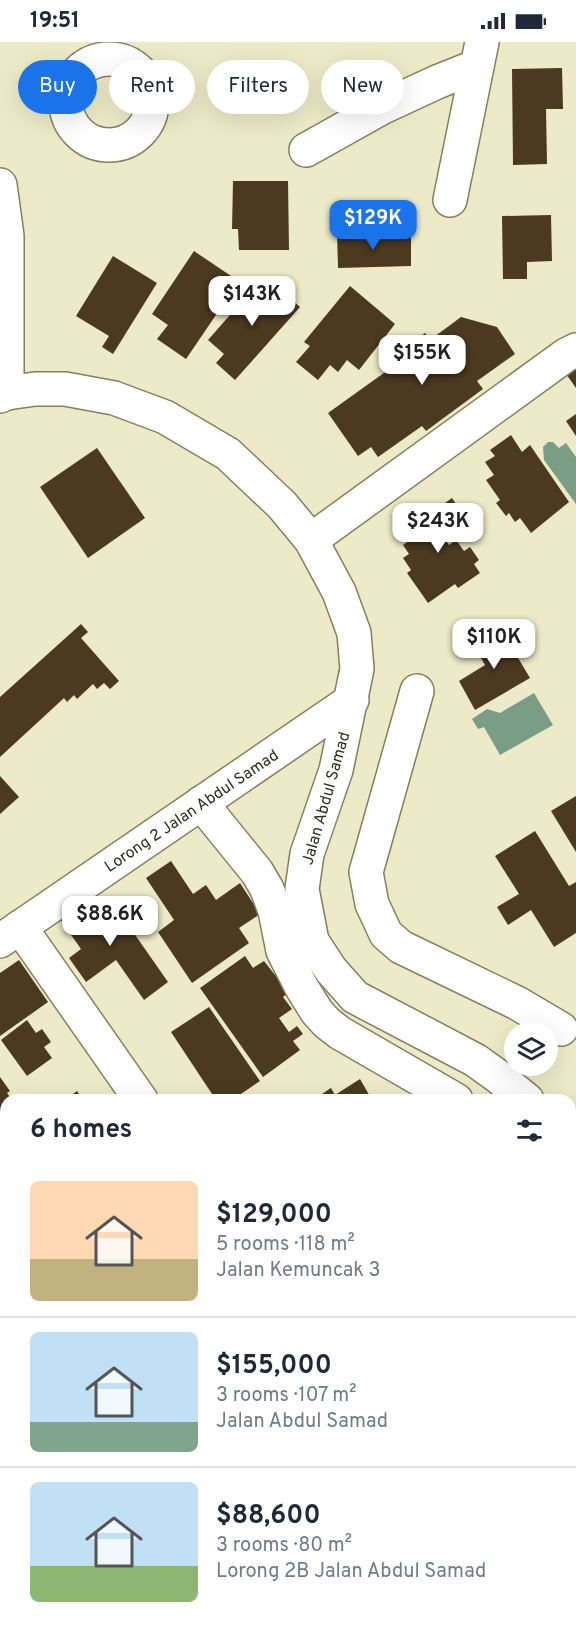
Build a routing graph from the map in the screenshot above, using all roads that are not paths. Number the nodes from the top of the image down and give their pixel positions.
1 (479, 54) edge
2 (306, 150) dead end
3 (0, 185) edge
4 (450, 200) dead end
5 (576, 350) edge
6 (3, 394) edge
7 (310, 540) junction
8 (417, 691) dead end
9 (352, 700) junction
10 (201, 803) junction
11 (10, 934) edge
12 (562, 1029) edge
13 (504, 1069) edge
14 (510, 1076) edge
15 (136, 1094) edge
16 (446, 1094) edge
17 (523, 1094) edge

1 - 2 street
1 - 4 street
3 - 6 street
5 - 7 street
6 - 7 street, Jalan Abdul Samad
7 - 9 street, Jalan Abdul Samad
8 - 12 street
9 - 10 street, Lorong 2 Jalan Abdul Samad
9 - 13 street, Jalan Abdul Samad
10 - 11 street, Lorong 2 Jalan Abdul Samad
10 - 16 street
11 - 15 street
14 - 17 street, Jalan Abdul Samad

